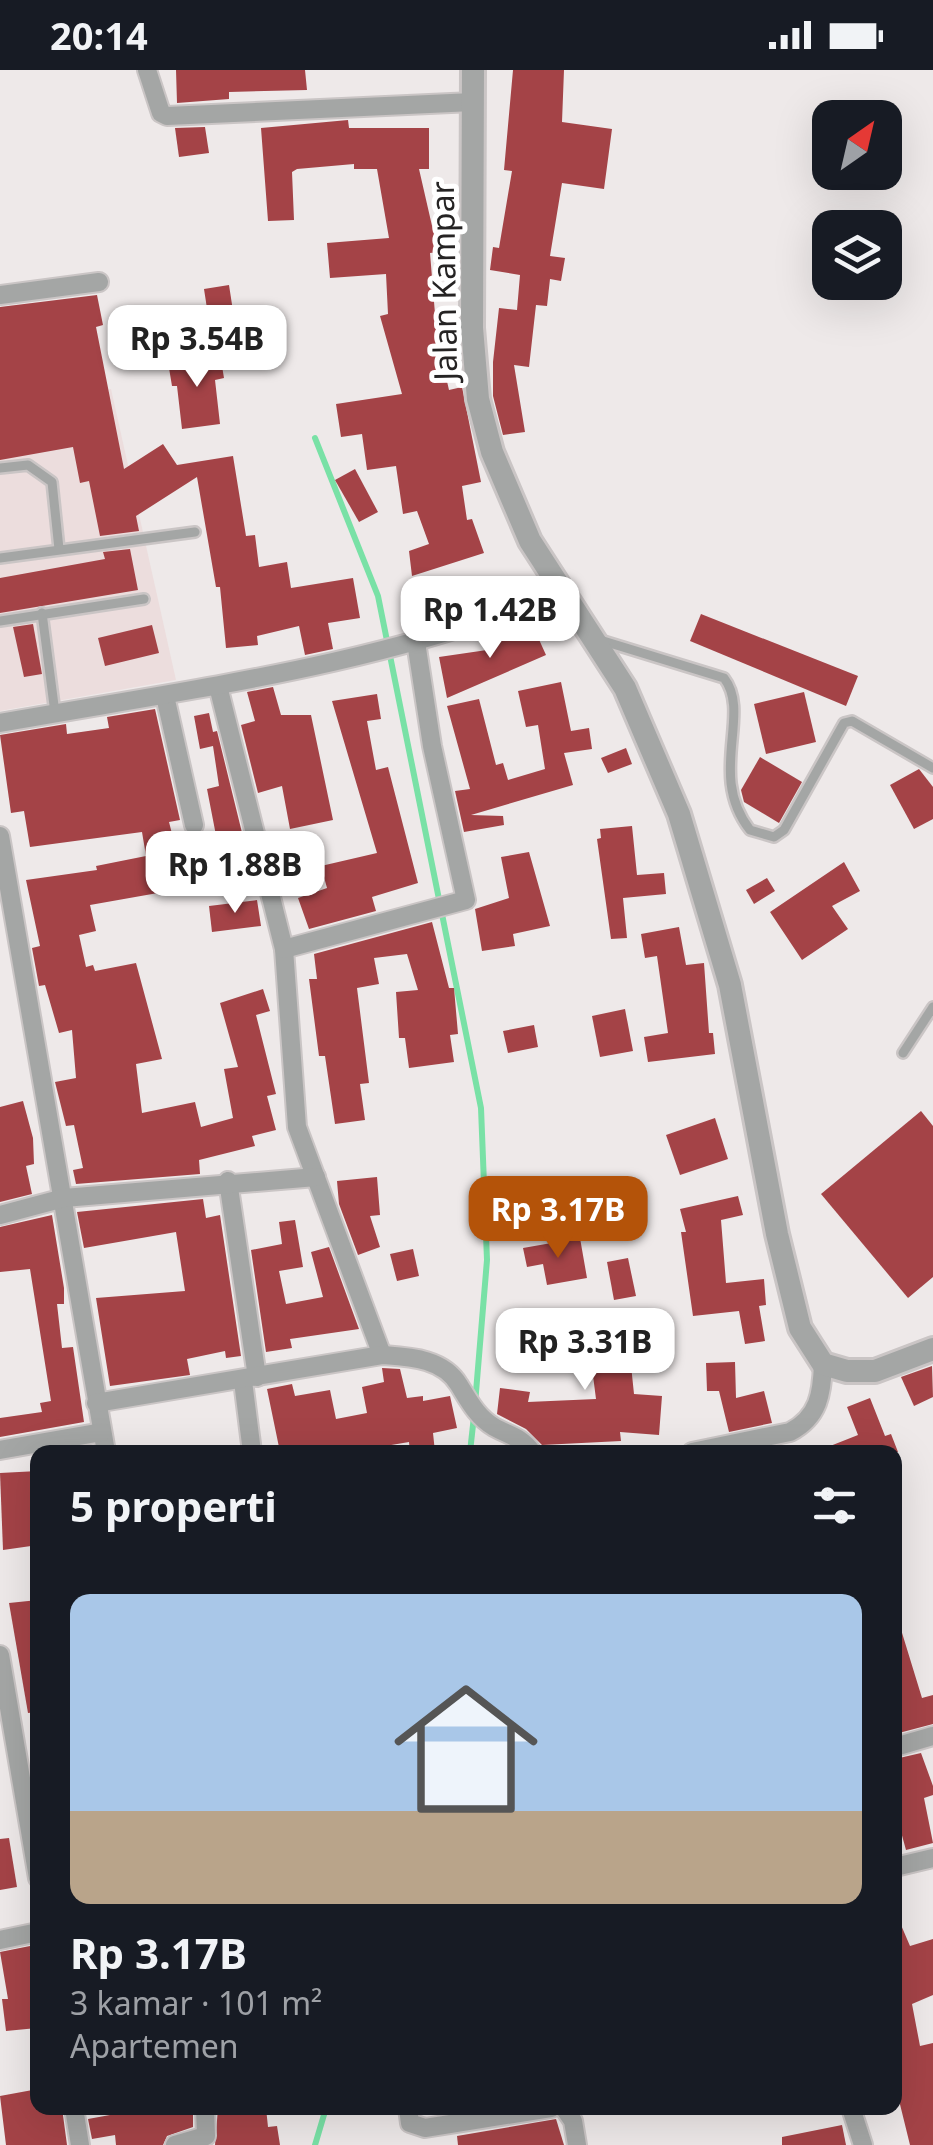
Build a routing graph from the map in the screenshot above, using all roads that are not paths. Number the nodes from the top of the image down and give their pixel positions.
1 (147, 70) edge
2 (473, 70) edge
3 (473, 102) junction
4 (99, 282) dead end
5 (0, 295) edge
6 (0, 468) edge
7 (195, 532) dead end
8 (60, 550) junction
9 (0, 558) edge
10 (560, 592) junction
11 (144, 599) dead end
12 (42, 613) junction
13 (0, 622) edge
14 (597, 639) junction
15 (411, 643) junction
16 (218, 686) junction
17 (165, 696) junction
18 (55, 713) junction
19 (0, 723) edge
20 (933, 768) edge
21 (194, 825) dead end
22 (0, 836) edge
23 (284, 950) junction
24 (933, 1007) edge
25 (903, 1053) dead end
26 (316, 1177) junction
27 (228, 1181) junction
28 (64, 1198) junction
29 (0, 1215) edge
30 (933, 1349) edge
31 (382, 1355) junction
32 (823, 1364) junction
33 (250, 1379) junction
34 (96, 1403) junction
35 (102, 1432) junction
36 (105, 1445) edge
37 (252, 1445) edge
38 (526, 1445) edge
39 (726, 1445) edge
40 (0, 1450) edge
41 (0, 1655) edge
42 (933, 1736) edge
43 (902, 1745) edge
44 (30, 1831) edge
45 (933, 1858) edge
46 (902, 1865) edge
47 (30, 1934) edge
48 (0, 1940) edge
49 (75, 2115) edge
50 (204, 2115) edge
51 (409, 2115) edge
52 (507, 2115) edge
53 (569, 2115) edge
54 (853, 2115) edge
55 (80, 2145) edge
56 (174, 2145) edge
57 (578, 2145) edge
58 (862, 2145) edge

1 - 3 street
2 - 3 street, Jalan Kampar
3 - 10 street, Jalan Kampar
4 - 5 street
6 - 8 lane
7 - 8 lane
8 - 9 lane
10 - 14 street, Jalan Kampar
10 - 15 street
11 - 12 lane
12 - 13 lane
12 - 18 lane
14 - 20 lane
14 - 32 street, Jalan Kampar
15 - 16 street
15 - 23 street
16 - 17 street
16 - 23 street
17 - 18 street
17 - 21 street
18 - 19 street
22 - 28 street
23 - 26 street
24 - 25 lane
26 - 27 street
26 - 31 street
27 - 28 street
27 - 33 street
28 - 29 street
28 - 34 street
30 - 32 street
31 - 33 street
31 - 38 street
32 - 39 street
33 - 34 street
33 - 37 street
34 - 35 street
35 - 36 street
35 - 40 street
41 - 44 street
42 - 43 street
45 - 46 street
47 - 48 street
49 - 55 street
50 - 56 street
51 - 52 street
53 - 57 street
54 - 58 street

